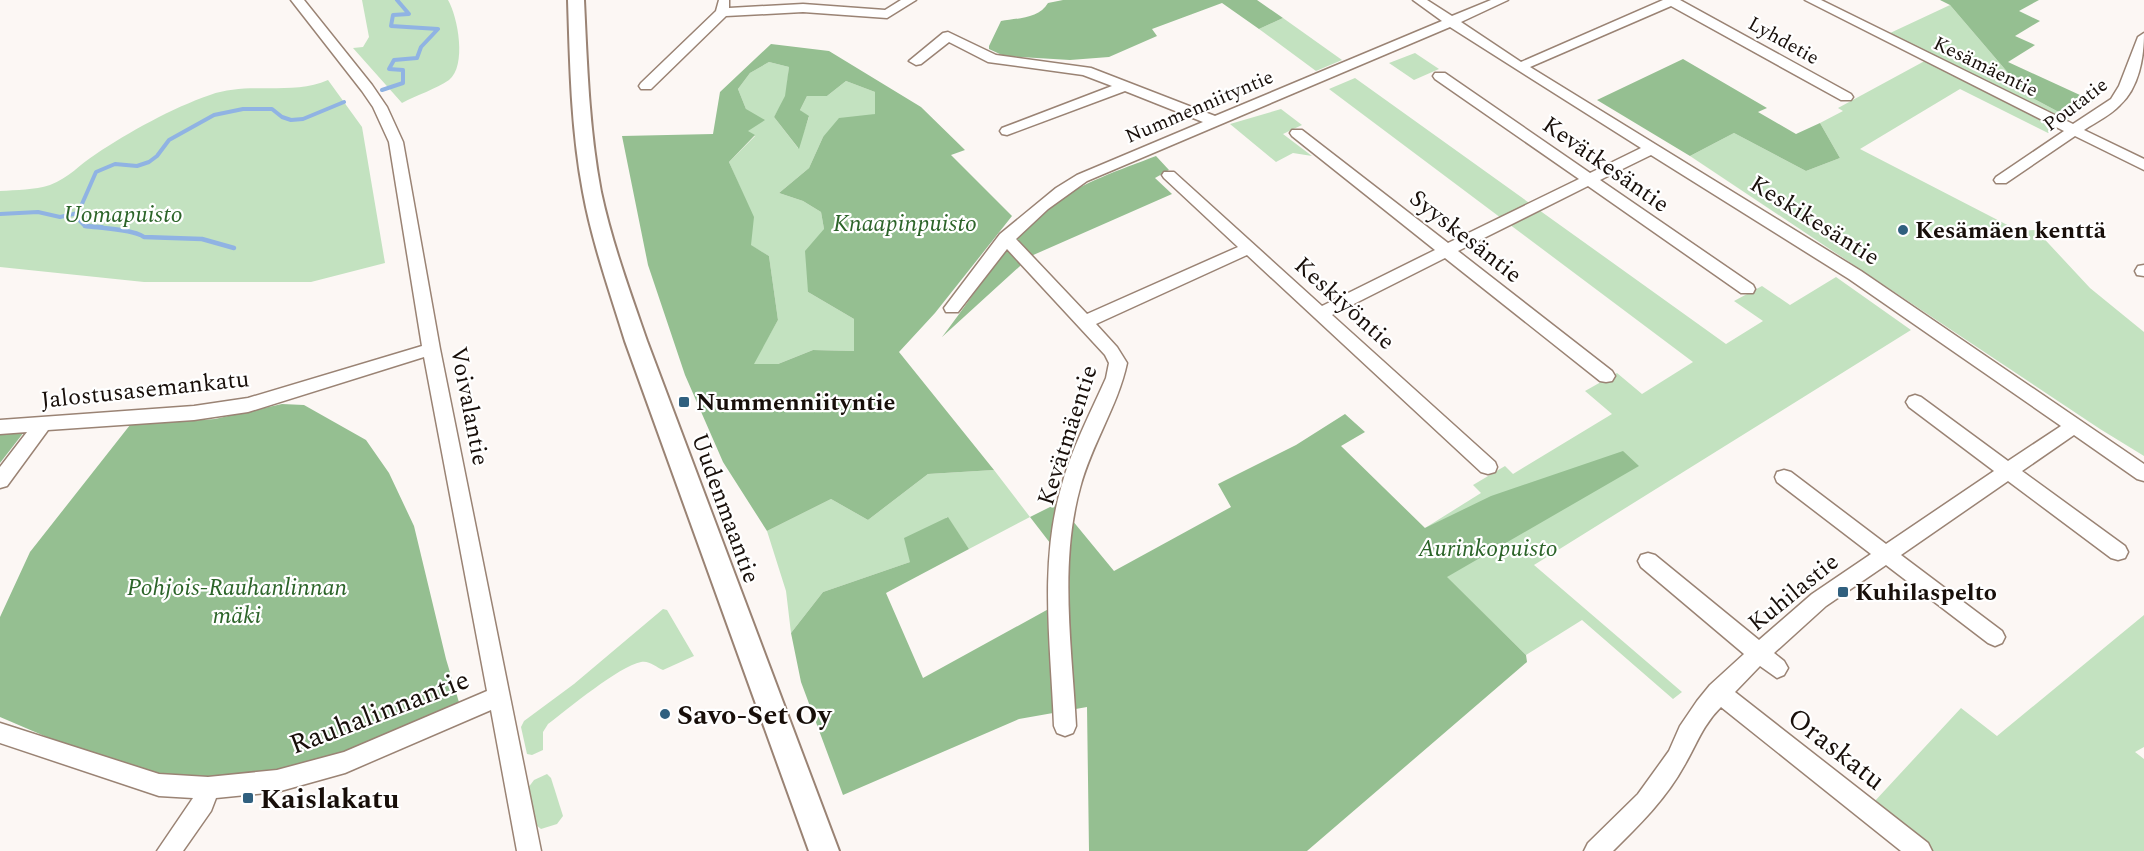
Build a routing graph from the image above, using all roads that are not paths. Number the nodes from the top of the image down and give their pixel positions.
1 (297, 0) edge
2 (576, 0) edge
3 (910, 0) edge
4 (1419, 0) edge
5 (1502, 0) edge
6 (1811, 0) edge
7 (1673, 1) edge
8 (723, 6) edge
9 (1452, 21) junction
10 (2144, 37) edge
11 (916, 61) dead end
12 (1520, 67) junction
13 (1440, 76) dead end
14 (646, 86) dead end
15 (1125, 86) junction
16 (1846, 97) dead end
17 (1214, 121) junction
18 (1007, 130) dead end
19 (2075, 132) junction
20 (1297, 133) dead end
21 (1651, 149) junction
22 (2144, 165) edge
23 (1169, 175) dead end
24 (1589, 180) junction
25 (2001, 180) dead end
26 (1006, 238) junction
27 (1249, 248) junction
28 (1447, 252) junction
29 (1747, 289) dead end
30 (952, 308) dead end
31 (1321, 313) junction
32 (1085, 322) junction
33 (431, 349) junction
34 (1606, 376) dead end
35 (1915, 402) dead end
36 (43, 424) junction
37 (2074, 426) junction
38 (0, 427) edge
39 (1488, 467) dead end
40 (2008, 471) junction
41 (2144, 474) edge
42 (1784, 477) dead end
43 (0, 481) edge
44 (2118, 552) dead end
45 (1885, 553) junction
46 (1648, 561) dead end
47 (1995, 637) dead end
48 (1759, 653) junction
49 (1777, 668) dead end
50 (1718, 692) junction
51 (500, 696) junction
52 (1065, 726) dead end
53 (0, 733) edge
54 (208, 788) junction
55 (169, 851) edge
56 (529, 851) edge
57 (824, 851) edge
58 (1596, 851) edge
59 (1920, 851) edge

1 - 33 street, Voivalantie
2 - 57 main road, Uudenmaantie
3 - 8 street
4 - 9 street, Keskikesäntie
5 - 9 street, Nummenniityntie
6 - 19 street, Kesämäentie
7 - 12 street, Lyhdetie
7 - 16 street, Lyhdetie
8 - 14 street
9 - 12 street, Keskikesäntie
9 - 17 street, Nummenniityntie
10 - 19 street, Poutatie
11 - 15 street
12 - 21 street, Keskikesäntie
13 - 24 street, Kevätkesäntie
15 - 17 street
15 - 18 street
17 - 26 street, Nummenniityntie
19 - 22 street, Kesämäentie
19 - 25 street, Poutatie
20 - 28 street, Syyskesäntie
21 - 24 street
21 - 37 street, Keskikesäntie
23 - 27 street, Keskiyöntie
24 - 28 street
24 - 29 street, Kevätkesäntie
26 - 30 street, Nummenniityntie
26 - 32 street, Kevätmäentie
27 - 31 street, Keskiyöntie
27 - 32 street
28 - 31 street
28 - 34 street, Syyskesäntie
31 - 39 street, Keskiyöntie
32 - 52 street, Kevätmäentie
33 - 36 street, Jalostusasemankatu
33 - 51 street, Voivalantie
35 - 40 street
36 - 38 street, Jalostusasemankatu
36 - 43 street
37 - 40 street, Kuhilastie
37 - 41 street, Keskikesäntie
40 - 44 street
40 - 45 street, Kuhilastie
42 - 45 street
45 - 47 street
45 - 48 street, Kuhilastie
46 - 48 street
48 - 49 street
48 - 50 street, Kuhilastie
50 - 58 street, Kuhilastie
50 - 59 street, Oraskatu
51 - 54 street, Rauhalinnantie
51 - 56 street, Voivalantie
53 - 54 street, Rauhalinnantie
54 - 55 street

